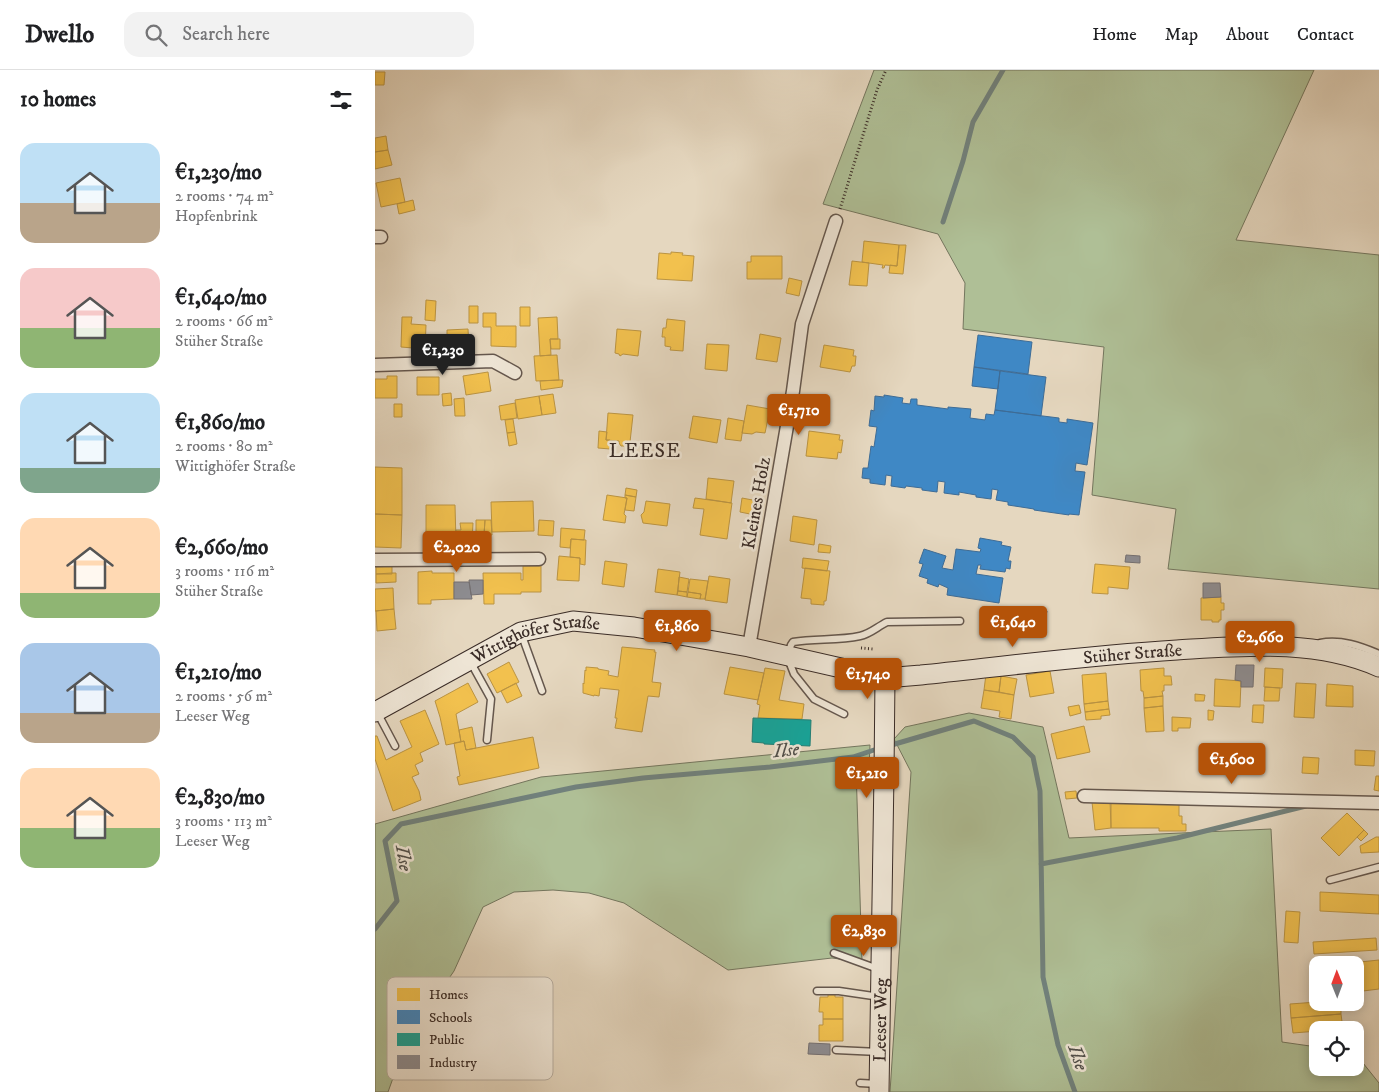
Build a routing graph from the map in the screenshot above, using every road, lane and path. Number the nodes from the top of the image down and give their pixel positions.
1 (885, 70) edge
2 (836, 221) joint
3 (375, 365) edge
4 (515, 373) dead end
5 (539, 559) dead end
6 (375, 560) edge
7 (961, 621) dead end
8 (521, 632) junction
9 (749, 648) junction
10 (861, 648) dead end
11 (873, 648) dead end
12 (1305, 649) junction
13 (1379, 654) edge
14 (787, 656) junction
15 (469, 660) junction
16 (1379, 667) edge
17 (885, 678) junction
18 (542, 692) dead end
19 (375, 711) edge
20 (843, 714) dead end
21 (487, 740) dead end
22 (395, 746) dead end
23 (1084, 796) dead end
24 (1379, 803) edge
25 (1379, 867) edge
26 (1330, 880) dead end
27 (834, 953) dead end
28 (881, 970) junction
29 (817, 991) dead end
30 (881, 997) junction
31 (835, 1050) dead end
32 (880, 1052) junction
33 (860, 1083) dead end
34 (879, 1088) edge

1 - 2 path
2 - 9 street, Kleines Holz
3 - 4 street
5 - 6 street
7 - 14 lane
8 - 9 main road, Wittighöfer Straße
8 - 15 main road, Wittighöfer Straße
8 - 18 lane
9 - 14 main road, Wittighöfer Straße
10 - 11 path
12 - 13 lane
12 - 16 main road, Stüher Straße
12 - 17 main road, Stüher Straße
14 - 17 main road, Wittighöfer Straße
14 - 20 lane
15 - 19 main road, Wittighöfer Straße
15 - 21 lane
17 - 28 main road, Leeser Weg
19 - 22 lane
23 - 24 street
25 - 26 lane
27 - 28 lane
28 - 30 main road, Leeser Weg
29 - 30 lane
30 - 32 main road, Leeser Weg
31 - 32 lane
32 - 34 main road, Leeser Weg
33 - 34 lane

